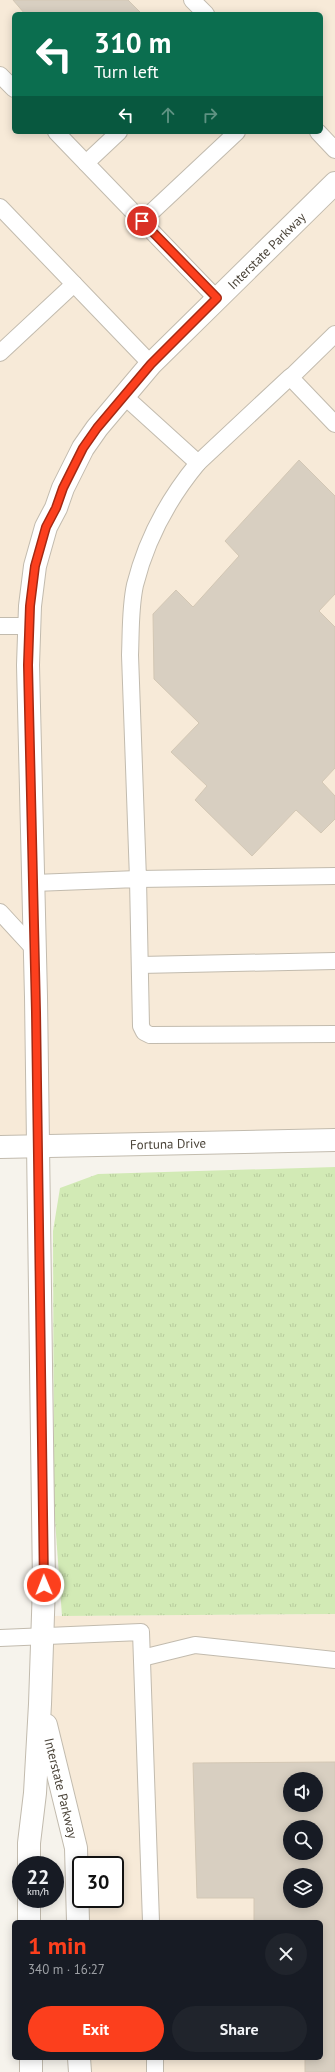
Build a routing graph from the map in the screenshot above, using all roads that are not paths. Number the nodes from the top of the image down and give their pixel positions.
1 (192, 0) edge
2 (204, 12) edge
3 (0, 75) edge
4 (12, 87) edge
5 (58, 134) edge
6 (117, 134) edge
7 (235, 134) edge
8 (320, 134) edge
9 (335, 150) edge
10 (86, 163) junction
11 (335, 183) edge
12 (0, 206) edge
13 (142, 221) junction
14 (74, 284) junction
15 (217, 298) junction
16 (335, 334) edge
17 (0, 353) edge
18 (151, 364) junction
19 (291, 378) junction
20 (123, 395) junction
21 (335, 424) edge
22 (198, 463) junction
23 (0, 626) edge
24 (29, 626) junction
25 (335, 876) edge
26 (138, 879) junction
27 (34, 883) junction
28 (0, 912) edge
29 (35, 950) junction
30 (335, 962) edge
31 (140, 965) junction
32 (335, 1034) edge
33 (335, 1140) edge
34 (0, 1147) edge
35 (39, 1147) junction
36 (42, 1636) junction
37 (0, 1638) edge
38 (142, 1658) junction
39 (335, 1660) edge
40 (40, 1704) junction
41 (29, 1856) edge
42 (29, 1908) edge
43 (29, 1920) edge
44 (78, 1920) edge
45 (151, 1920) edge
46 (31, 2060) edge
47 (79, 2060) edge
48 (155, 2060) edge
49 (31, 2072) edge
50 (80, 2072) edge
51 (155, 2072) edge

1 - 2 lane
3 - 4 lane
5 - 10 lane
6 - 10 lane
7 - 13 lane
8 - 9 lane
10 - 13 lane
11 - 15 street, Interstate Parkway
12 - 14 lane
13 - 15 lane
14 - 17 lane
14 - 18 lane
15 - 18 street, Interstate Parkway
16 - 19 lane
18 - 20 street, Interstate Parkway
19 - 21 lane
19 - 22 lane
20 - 22 lane
20 - 24 street, Interstate Parkway
22 - 26 lane
23 - 24 lane
24 - 27 street, Interstate Parkway
25 - 26 lane
26 - 27 lane
26 - 31 lane
27 - 29 street, Interstate Parkway
28 - 29 lane
29 - 35 street, Interstate Parkway
30 - 31 lane
31 - 32 lane
33 - 35 street, Fortuna Drive
34 - 35 street, Fortuna Drive
35 - 36 street, Interstate Parkway
36 - 37 lane
36 - 38 lane
36 - 40 street, Interstate Parkway
38 - 39 lane
38 - 45 lane
40 - 41 street, Interstate Parkway
40 - 44 street, Interstate Parkway
42 - 43 street
46 - 49 street
47 - 50 street
48 - 51 lane

